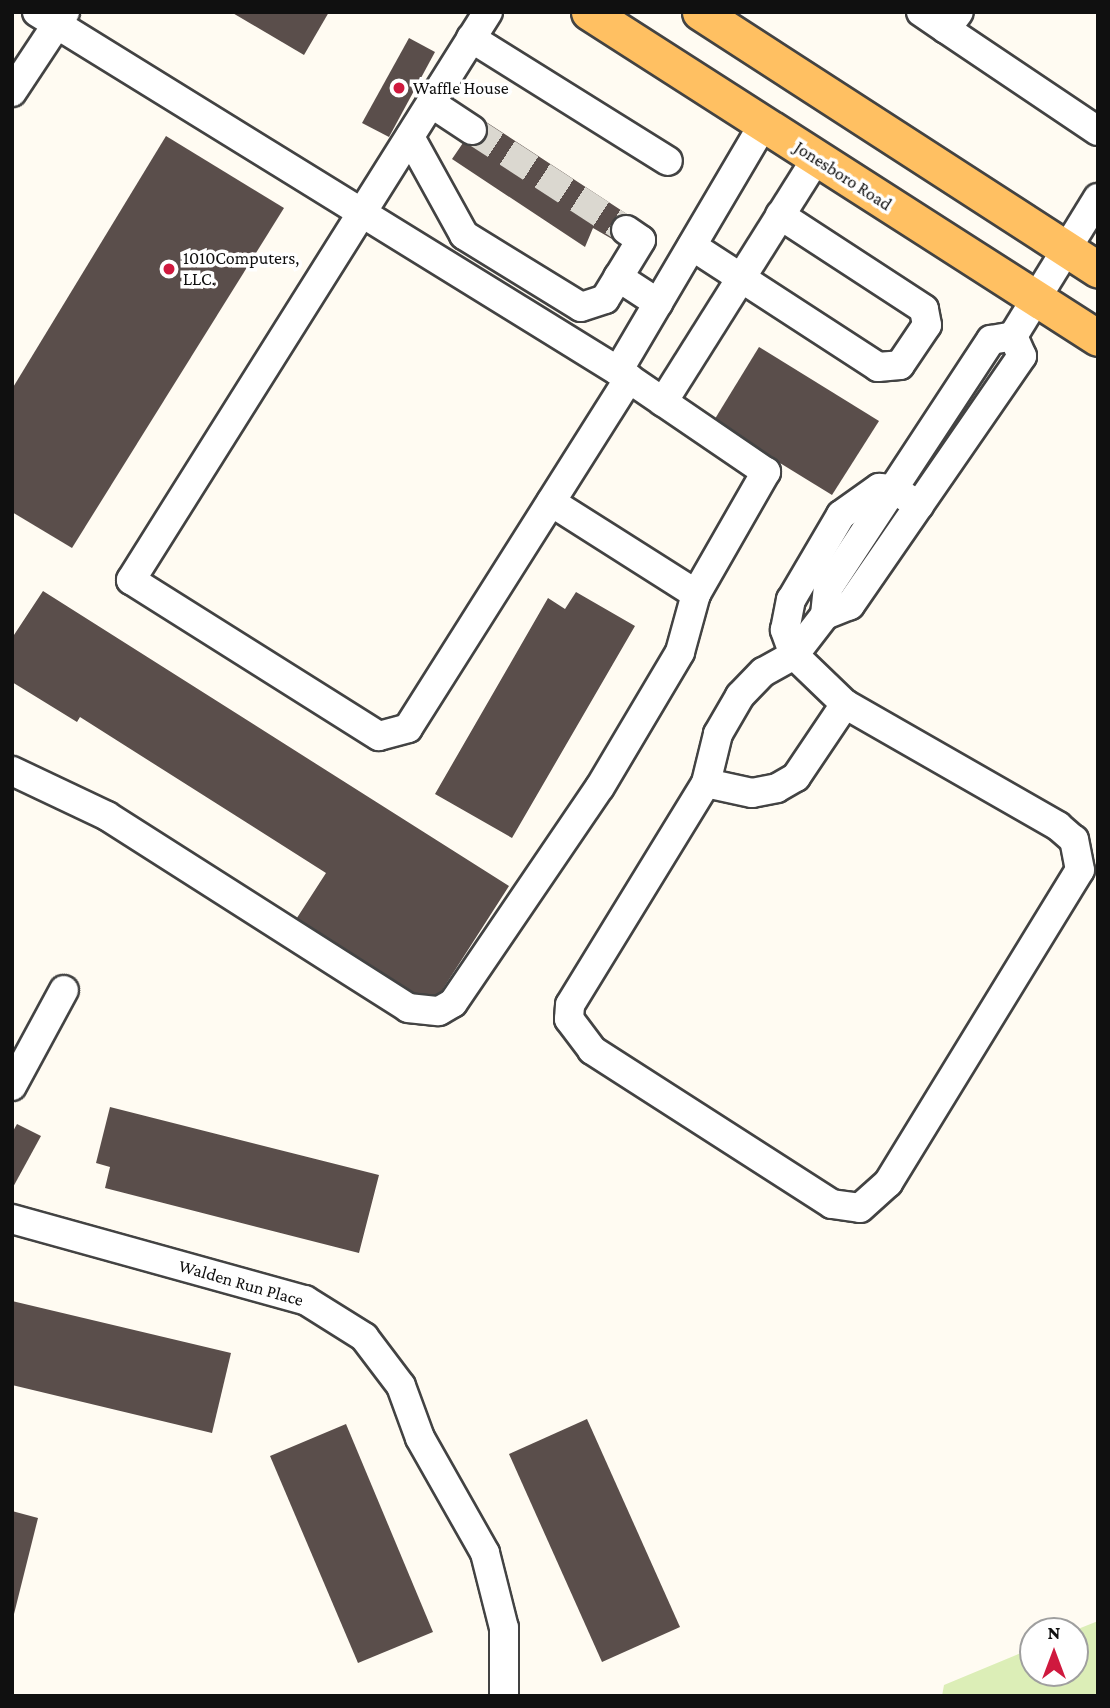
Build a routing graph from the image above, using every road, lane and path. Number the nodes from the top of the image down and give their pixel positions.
1 (488, 12) edge
2 (589, 12) edge
3 (700, 12) edge
4 (921, 12) edge
5 (53, 16) edge
6 (952, 21) edge
7 (471, 38) junction
8 (12, 92) edge
9 (431, 103) junction
10 (763, 125) junction
11 (472, 130) tunnel mouth
12 (1098, 131) edge
13 (410, 137) junction
14 (816, 159) junction
15 (668, 161) dead end
16 (1098, 198) edge
17 (363, 212) junction
18 (780, 215) junction
19 (626, 230) tunnel mouth
20 (692, 246) junction
21 (1084, 260) edge
22 (618, 277) junction
23 (741, 277) junction
24 (1038, 300) junction
25 (658, 303) junction
26 (1013, 336) junction
27 (1098, 338) edge
28 (624, 375) junction
29 (663, 402) junction
30 (894, 489) junction
31 (551, 502) junction
32 (919, 505) junction
33 (831, 530) junction
34 (855, 547) junction
35 (696, 594) junction
36 (825, 615) junction
37 (794, 655) junction
38 (845, 704) junction
39 (12, 771) edge
40 (706, 783) junction
41 (65, 990) dead end
42 (12, 1086) edge
43 (12, 1219) edge
44 (504, 1696) edge

1 - 7 street
2 - 10 main road, Jonesboro Road
3 - 21 main road
4 - 6 street
5 - 8 street
5 - 17 street
6 - 12 street
7 - 9 street
7 - 15 street
9 - 11 street
9 - 13 street
10 - 14 main road, Jonesboro Road
10 - 20 street
13 - 17 street
13 - 22 street
14 - 18 street
14 - 24 main road, Jonesboro Road
16 - 21 street
17 - 28 street
17 - 31 street
18 - 23 street
18 - 23 street
19 - 22 street
20 - 23 street
20 - 25 street
21 - 24 street
22 - 25 street
23 - 29 street
24 - 26 street
24 - 27 main road, Jonesboro Road
25 - 28 street
26 - 30 street
26 - 32 street
28 - 29 street
28 - 31 street
29 - 35 street
30 - 32 street
30 - 33 street
30 - 34 street
31 - 35 street
32 - 36 street
33 - 34 street
33 - 37 street
34 - 36 street
35 - 39 street
36 - 37 street
37 - 38 street
37 - 40 street
38 - 40 street
38 - 40 street
41 - 42 street
43 - 44 street, Walden Run Place

